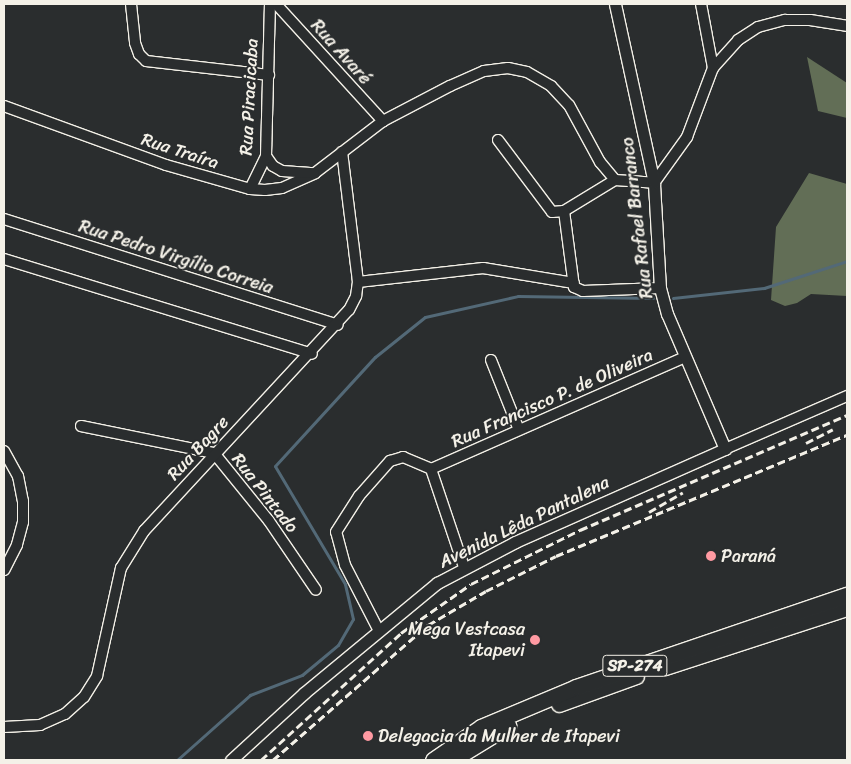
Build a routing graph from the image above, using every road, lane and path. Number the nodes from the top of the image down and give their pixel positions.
1 (131, 4) edge
2 (270, 4) edge
3 (276, 4) edge
4 (616, 4) edge
5 (701, 4) edge
6 (847, 26) edge
7 (713, 68) junction
8 (269, 75) junction
9 (4, 106) edge
10 (383, 121) junction
11 (498, 140) dead end
12 (342, 152) junction
13 (266, 156) junction
14 (315, 173) junction
15 (615, 180) junction
16 (654, 183) junction
17 (250, 189) junction
18 (564, 211) junction
19 (4, 219) edge
20 (4, 259) edge
21 (358, 282) junction
22 (574, 283) junction
23 (660, 288) junction
24 (338, 325) junction
25 (312, 354) junction
26 (686, 357) junction
27 (491, 360) dead end
28 (847, 396) edge
29 (81, 426) dead end
30 (520, 430) junction
31 (725, 449) junction
32 (4, 451) edge
33 (214, 453) junction
34 (431, 469) junction
35 (464, 567) junction
36 (4, 570) edge
37 (316, 590) dead end
38 (847, 595) edge
39 (847, 608) edge
40 (378, 630) junction
41 (4, 727) edge
42 (231, 760) edge
43 (433, 760) edge
44 (452, 760) edge

1 - 8 street
2 - 8 street, Rua Piracicaba
3 - 10 street, Rua Avaré
4 - 16 street, Rua Rafael Barranco
5 - 7 street
6 - 7 street
7 - 16 street
8 - 13 street, Rua Piracicaba
9 - 17 street, Rua Traíra
10 - 12 street, Rua Traíra
10 - 15 street, Rua Traíra
11 - 18 street
12 - 14 street, Rua Traíra
12 - 21 street, Rua Bagre
13 - 14 street
13 - 17 street, Rua Piracicaba
14 - 17 street, Rua Traíra
15 - 16 street
15 - 18 street
16 - 23 street, Rua Rafael Barranco
18 - 22 street
19 - 24 street, Rua Pedro Virgílio Correia
20 - 25 street
21 - 22 street
21 - 24 street, Rua Bagre
22 - 23 street
23 - 26 street, Rua Rafael Barranco
24 - 25 street, Rua Bagre
25 - 33 street, Rua Bagre
26 - 30 street, Rua Francisco P. de Oliveira
26 - 31 street, Rua Rafael Barranco
27 - 30 street
28 - 31 street, Avenida Lêda Pantalena
29 - 33 street, Rua Pintado
30 - 34 street, Rua Francisco P. de Oliveira
31 - 35 street, Avenida Lêda Pantalena
32 - 36 street
33 - 37 street, Rua Pintado
33 - 41 street, Rua Bagre
34 - 35 street
34 - 40 street
35 - 40 street, Avenida Lêda Pantalena
38 - 43 main road, SP-274
39 - 44 main road, SP-274
40 - 42 street, Avenida Lêda Pantalena

